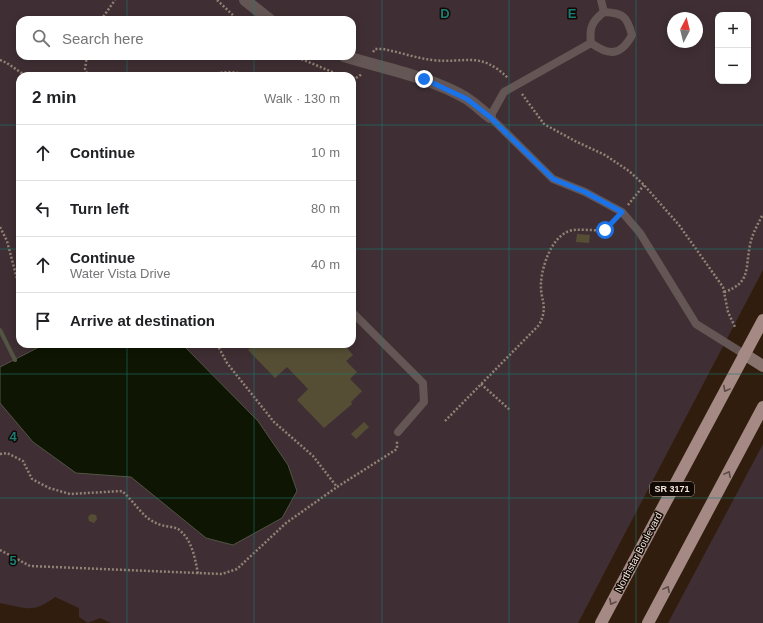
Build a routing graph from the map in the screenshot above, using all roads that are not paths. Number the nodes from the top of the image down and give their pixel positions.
1 (245, 0) edge
2 (601, 0) edge
3 (604, 12) junction
4 (265, 16) edge
5 (591, 43) junction
6 (356, 60) edge
7 (490, 117) junction
8 (356, 316) edge
9 (763, 320) edge
10 (744, 354) junction
11 (763, 366) edge
12 (763, 407) edge
13 (398, 432) road end
14 (601, 623) edge
15 (648, 623) edge

1 - 4 street
2 - 3 lane
3 - 5 lane
3 - 5 lane
5 - 7 lane
6 - 7 street
7 - 10 lane
8 - 13 lane
9 - 10 main road, Northstar Boulevard
10 - 11 main road
10 -> 14 main road, Northstar Boulevard / SR 3171
15 -> 12 main road

